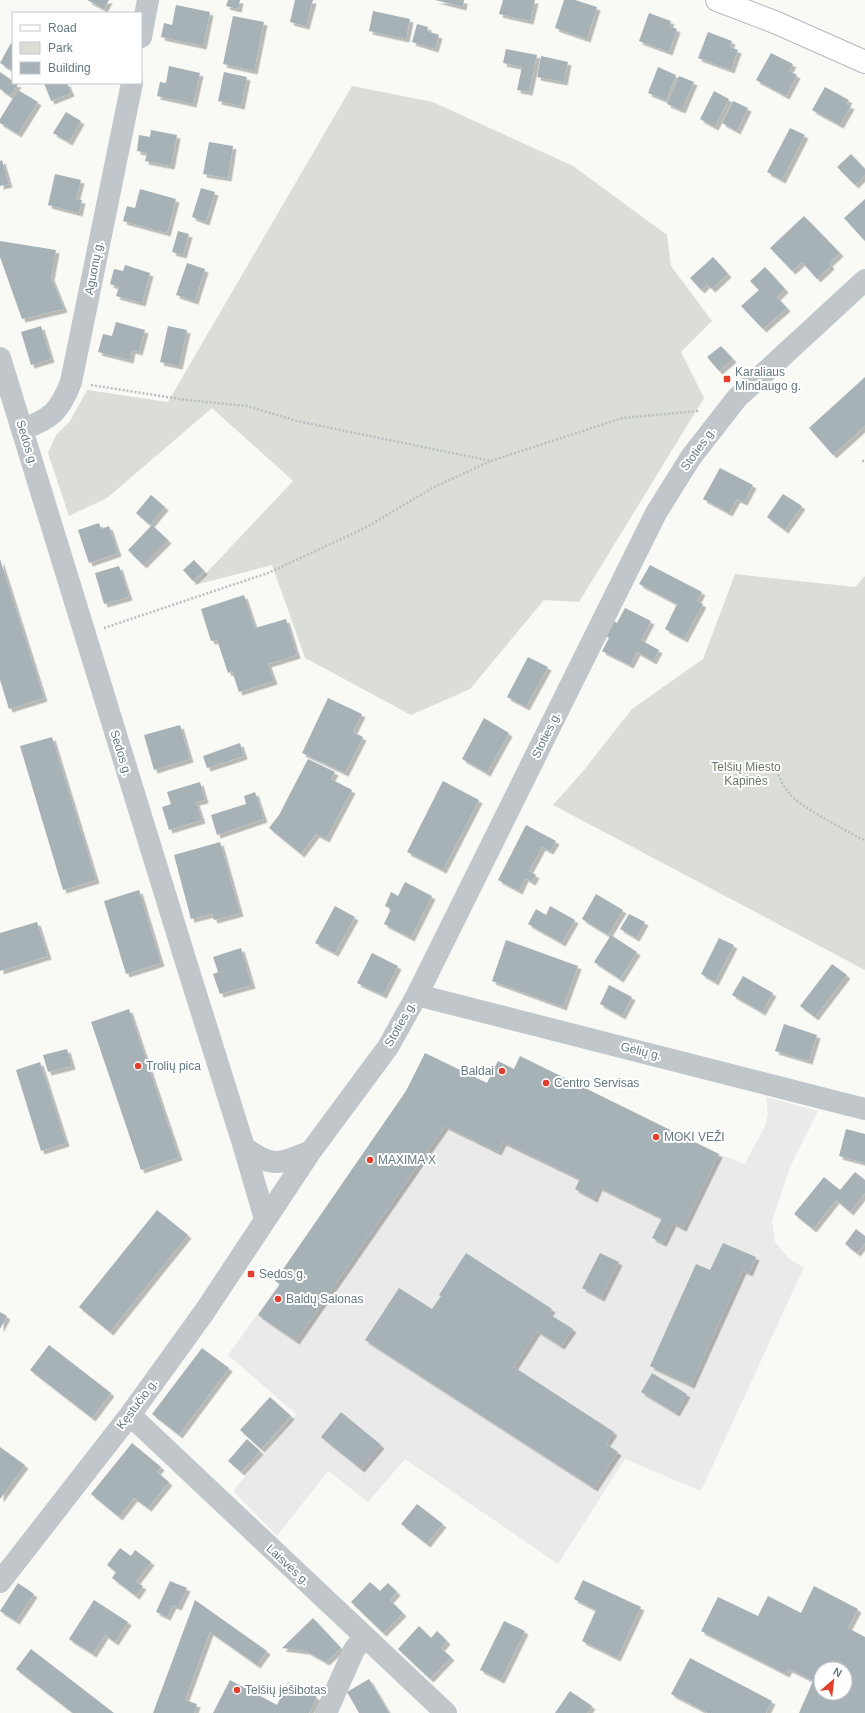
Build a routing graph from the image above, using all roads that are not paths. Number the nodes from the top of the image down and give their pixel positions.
1 (148, 0) edge
2 (721, 1) edge
3 (142, 32) edge
4 (865, 62) edge
5 (132, 84) edge
6 (865, 280) edge
7 (0, 358) edge
8 (22, 429) junction
9 (417, 995) junction
10 (865, 1109) edge
11 (244, 1147) junction
12 (311, 1151) junction
13 (265, 1219) junction
14 (130, 1415) junction
15 (0, 1582) edge
16 (364, 1637) junction
17 (438, 1710) edge
18 (326, 1713) edge

1 - 3 street
2 - 4 main road
5 - 8 street, Aguonų g.
6 - 9 street, Stoties g.
7 - 8 street, Sedos g.
8 - 11 street, Sedos g.
9 - 10 street, Gėlių g.
9 - 12 street, Stoties g.
11 - 12 street
11 - 13 street, Sedos g.
12 - 13 street, Stoties g.
13 - 14 street, Kęstučio g.
14 - 15 street, Kęstučio g.
14 - 16 street, Laisvės g.
16 - 17 street, Laisvės g.
16 - 18 street

